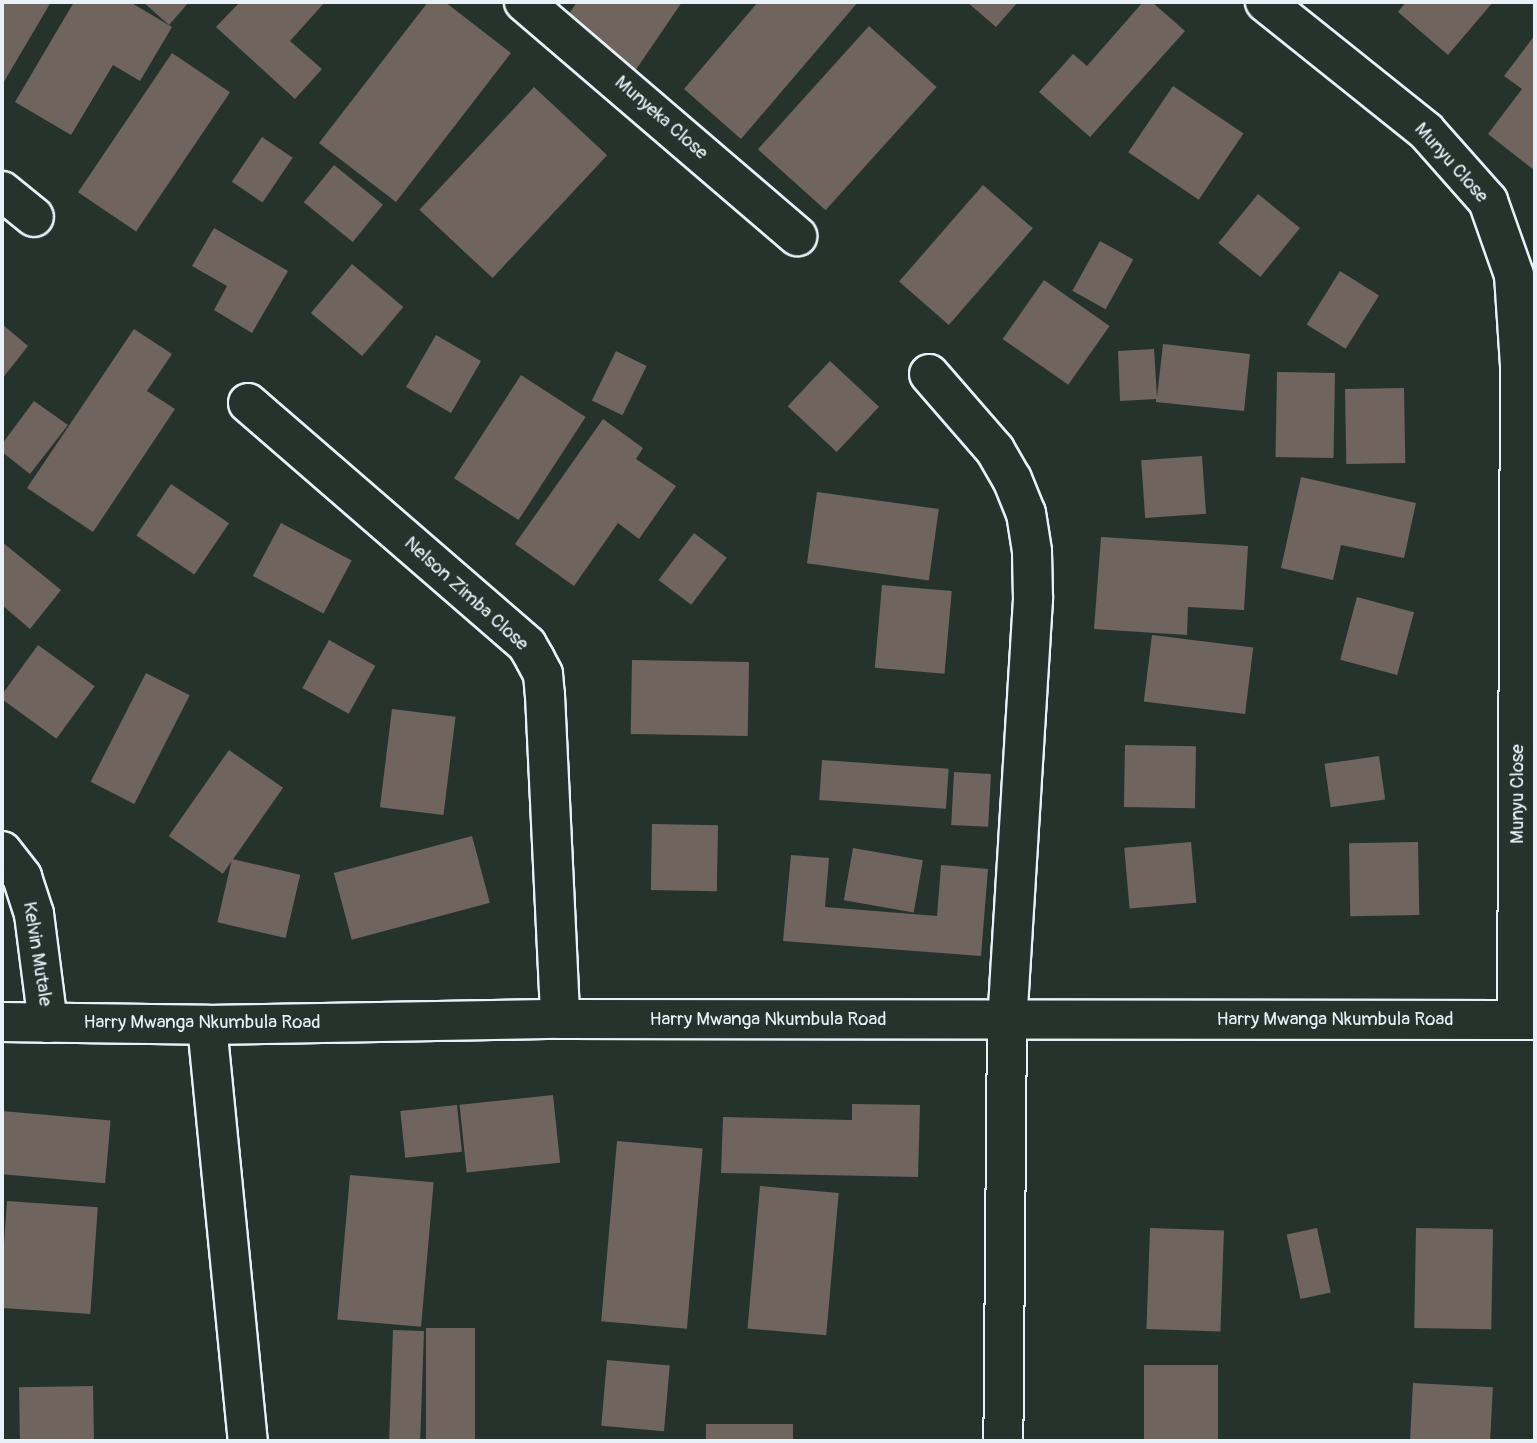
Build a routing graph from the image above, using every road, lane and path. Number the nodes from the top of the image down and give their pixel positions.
1 (524, 2) edge
2 (1265, 2) edge
3 (2, 191) edge
4 (34, 217) dead end
5 (797, 236) dead end
6 (929, 374) dead end
7 (248, 402) dead end
8 (2, 851) edge
9 (560, 1019) junction
10 (1007, 1020) junction
11 (1526, 1020) edge
12 (2, 1022) edge
13 (48, 1023) junction
14 (207, 1025) junction
15 (248, 1441) edge
16 (1003, 1441) edge

1 - 5 street, Munyeka Close
2 - 11 street, Munyu Close
3 - 4 street
6 - 10 street
7 - 9 street, Nelson Zimba Close
8 - 13 street, Kelvin Mutale
9 - 10 street, Harry Mwanga Nkumbula Road
9 - 14 street, Harry Mwanga Nkumbula Road
10 - 11 street, Harry Mwanga Nkumbula Road
10 - 16 street
12 - 13 street, Harry Mwanga Nkumbula Road
13 - 14 street, Harry Mwanga Nkumbula Road
14 - 15 street

